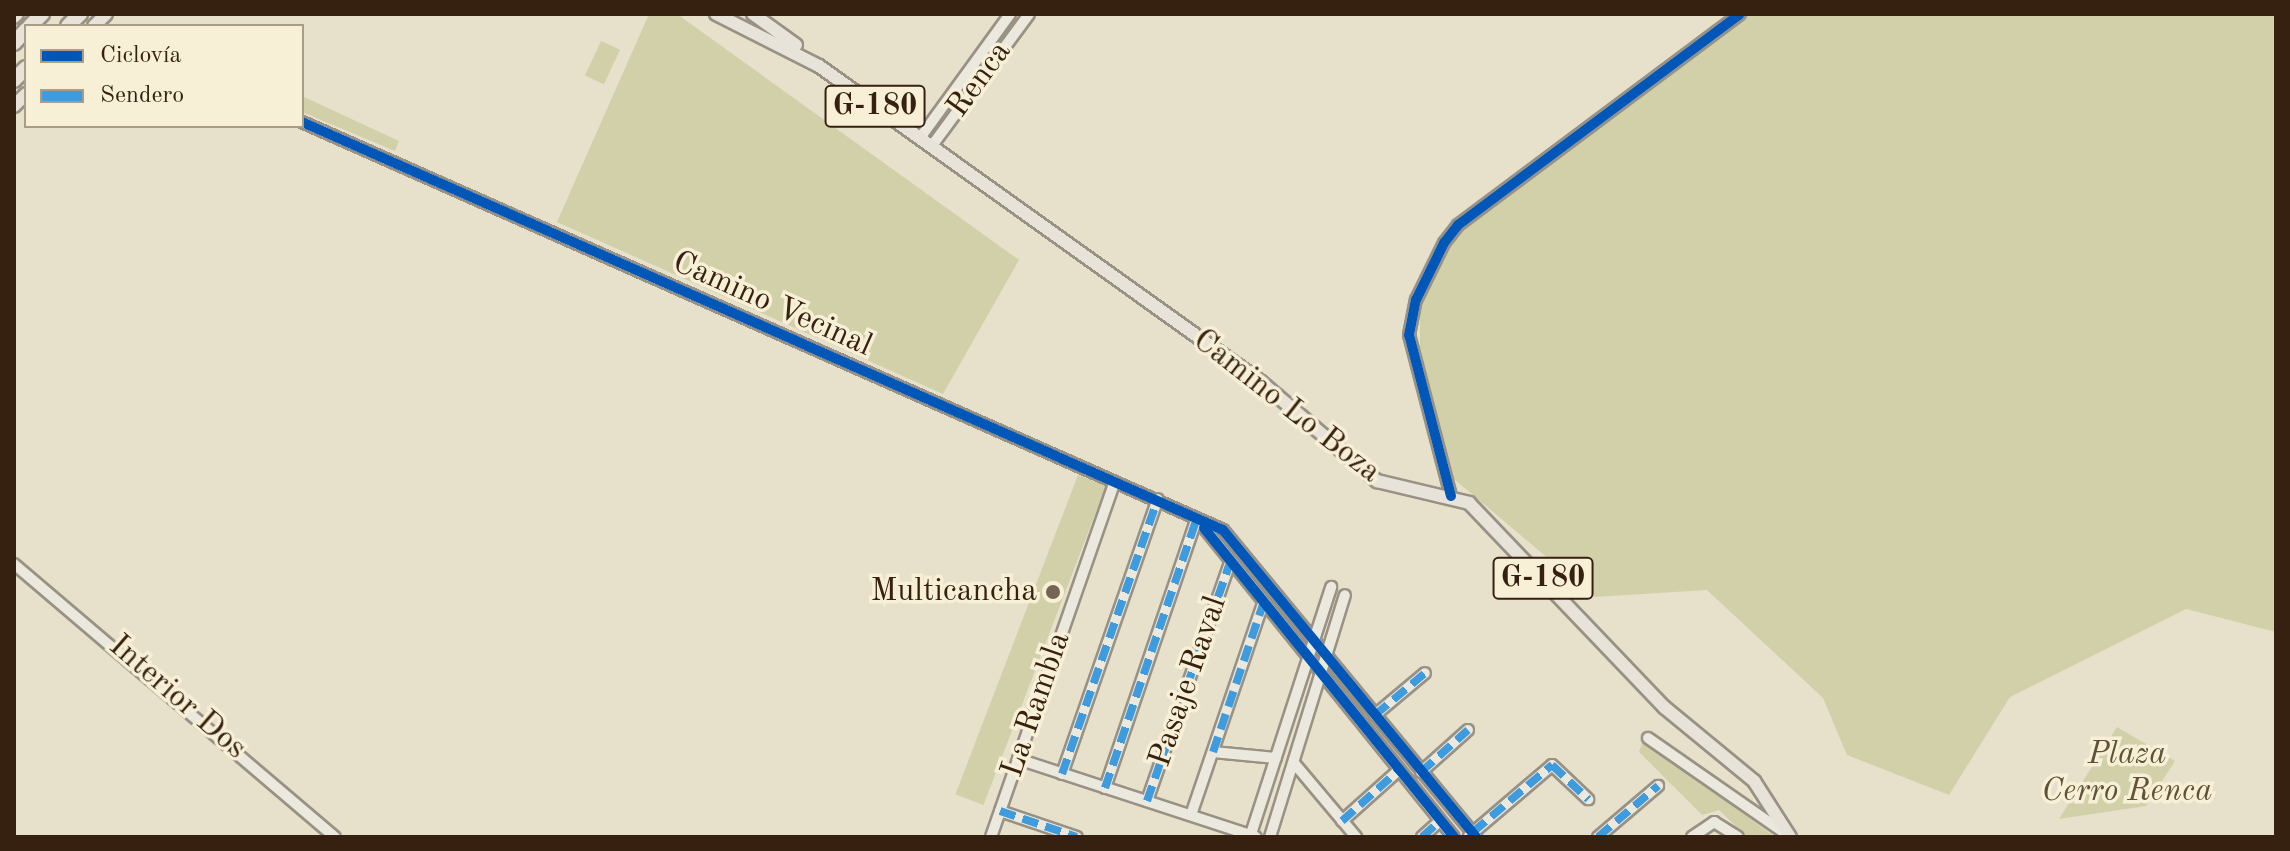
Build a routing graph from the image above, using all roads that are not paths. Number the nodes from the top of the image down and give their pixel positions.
1 (716, 14) edge
2 (753, 14) edge
3 (1010, 14) edge
4 (1029, 14) edge
5 (1740, 14) edge
6 (976, 62) junction
7 (819, 66) junction
8 (987, 70) junction
9 (304, 123) edge
10 (926, 142) junction
11 (1114, 483) junction
12 (1451, 496) junction
13 (1158, 499) junction
14 (1197, 518) junction
15 (1230, 562) junction
16 (14, 564) edge
17 (1331, 587) dead end
18 (1345, 595) dead end
19 (1263, 604) junction
20 (1314, 639) junction
21 (1327, 656) junction
22 (1307, 659) junction
23 (1425, 673) dead end
24 (1321, 676) junction
25 (1375, 715) junction
26 (1468, 730) dead end
27 (1648, 738) dead end
28 (1213, 752) junction
29 (1276, 758) junction
30 (1018, 759) junction
31 (1294, 763) junction
32 (1399, 770) junction
33 (1421, 772) junction
34 (1062, 774) junction
35 (1658, 786) dead end
36 (1105, 788) junction
37 (1588, 799) dead end
38 (1147, 801) junction
39 (1000, 811) junction
40 (1191, 815) junction
41 (1342, 821) junction
42 (1440, 821) junction
43 (1472, 835) edge
44 (1253, 836) edge
45 (1788, 836) edge
46 (335, 837) edge
47 (991, 837) edge
48 (1077, 837) edge
49 (1270, 837) edge
50 (1356, 837) edge
51 (1422, 837) edge
52 (1454, 837) edge
53 (1598, 837) edge
54 (1692, 837) edge
55 (1738, 837) edge

1 - 7 main road, Camino Lo Boza / G-180
2 - 7 main road, Camino Lo Boza / G-180
3 - 6 street, Renca
4 - 8 street, Renca
5 - 12 street
6 - 8 street
6 - 10 street, Renca
7 - 10 main road, Camino Lo Boza / G-180
8 - 10 street, Renca
9 - 11 street, Camino Vecinal
10 - 12 main road, Camino Lo Boza / G-180
11 - 13 street, Camino Vecinal
11 - 30 street, La Rambla
12 - 45 main road, Camino Lo Boza / G-180
13 - 14 street, Camino Vecinal
13 - 34 street
14 - 15 street
14 - 20 street, Camino Vecinal
14 - 36 street
15 - 19 street
15 - 38 street, Pasaje Raval
16 - 46 street, Interior Dos
17 - 20 street
18 - 21 street
19 - 22 street
19 - 28 street
20 - 21 street
20 - 22 street
21 - 24 street
21 - 25 street
22 - 24 street
22 - 29 street
23 - 25 street
24 - 31 street
24 - 32 street
25 - 33 street
26 - 33 street
27 - 45 street, Camino Lo Boza
28 - 29 street
28 - 40 street
29 - 44 street
30 - 34 street
30 - 39 street, La Rambla
31 - 41 street
31 - 49 street
32 - 41 street
32 - 42 street
33 - 43 street
34 - 36 street
35 - 53 street
36 - 38 street
37 - 43 street
38 - 40 street
39 - 47 street, La Rambla
39 - 48 street
40 - 44 street
41 - 50 street
42 - 51 street
42 - 52 street
54 - 55 street

